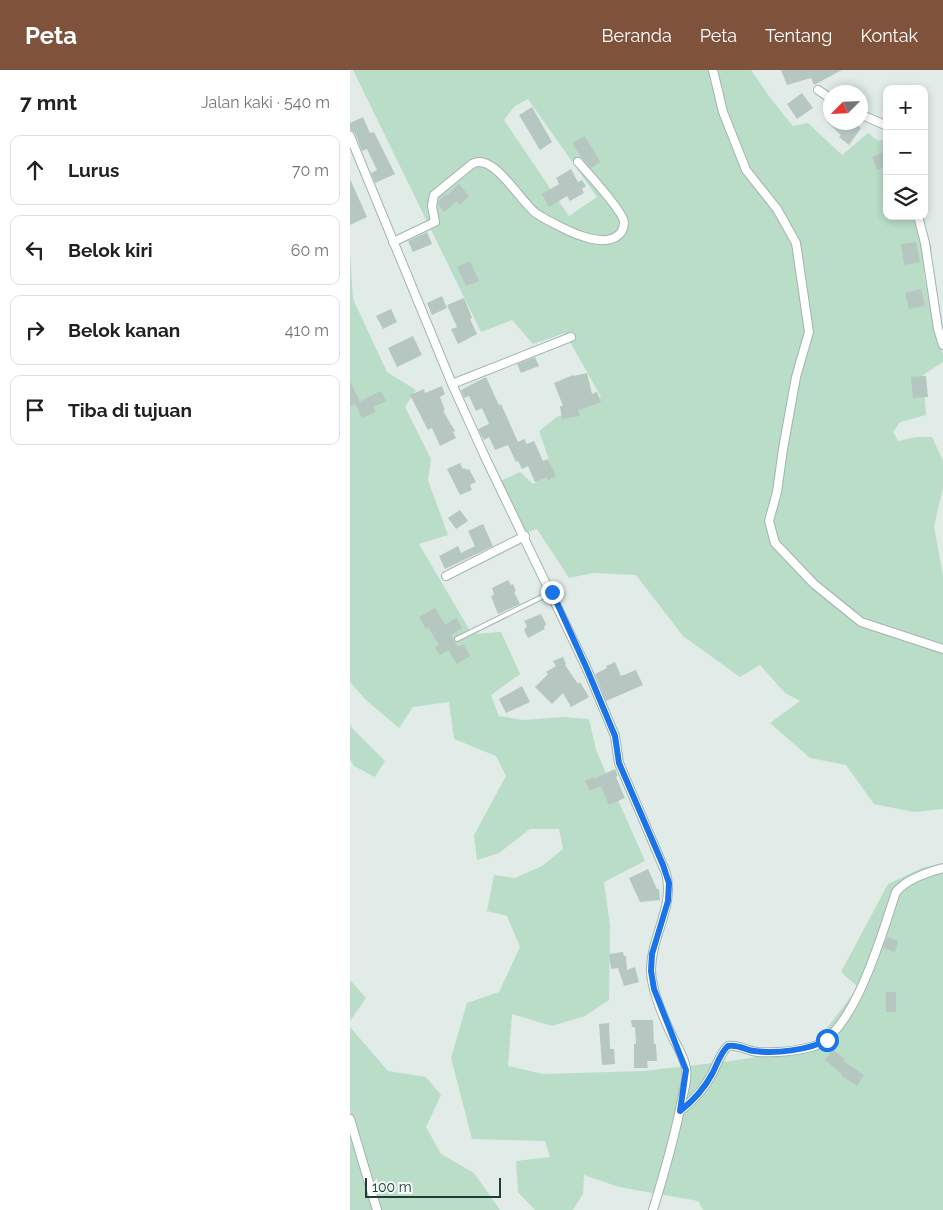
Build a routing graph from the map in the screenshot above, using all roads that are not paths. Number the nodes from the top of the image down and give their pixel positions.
1 (713, 70) edge
2 (818, 90) dead end
3 (823, 93) edge
4 (868, 118) edge
5 (883, 124) edge
6 (350, 136) edge
7 (578, 162) dead end
8 (919, 220) edge
9 (393, 242) junction
10 (571, 337) dead end
11 (943, 345) edge
12 (452, 384) junction
13 (525, 536) junction
14 (446, 576) dead end
15 (552, 592) junction
16 (457, 639) dead end
17 (943, 649) edge
18 (943, 868) edge
19 (680, 1111) junction
20 (350, 1120) edge
21 (378, 1210) edge
22 (653, 1210) edge

1 - 17 street
2 - 3 street
4 - 5 street
6 - 9 street
7 - 9 street
8 - 11 street
9 - 12 street
10 - 12 street
12 - 13 street
13 - 14 street
13 - 15 street
15 - 16 lane
15 - 19 street
18 - 19 street
19 - 22 street
20 - 21 street

